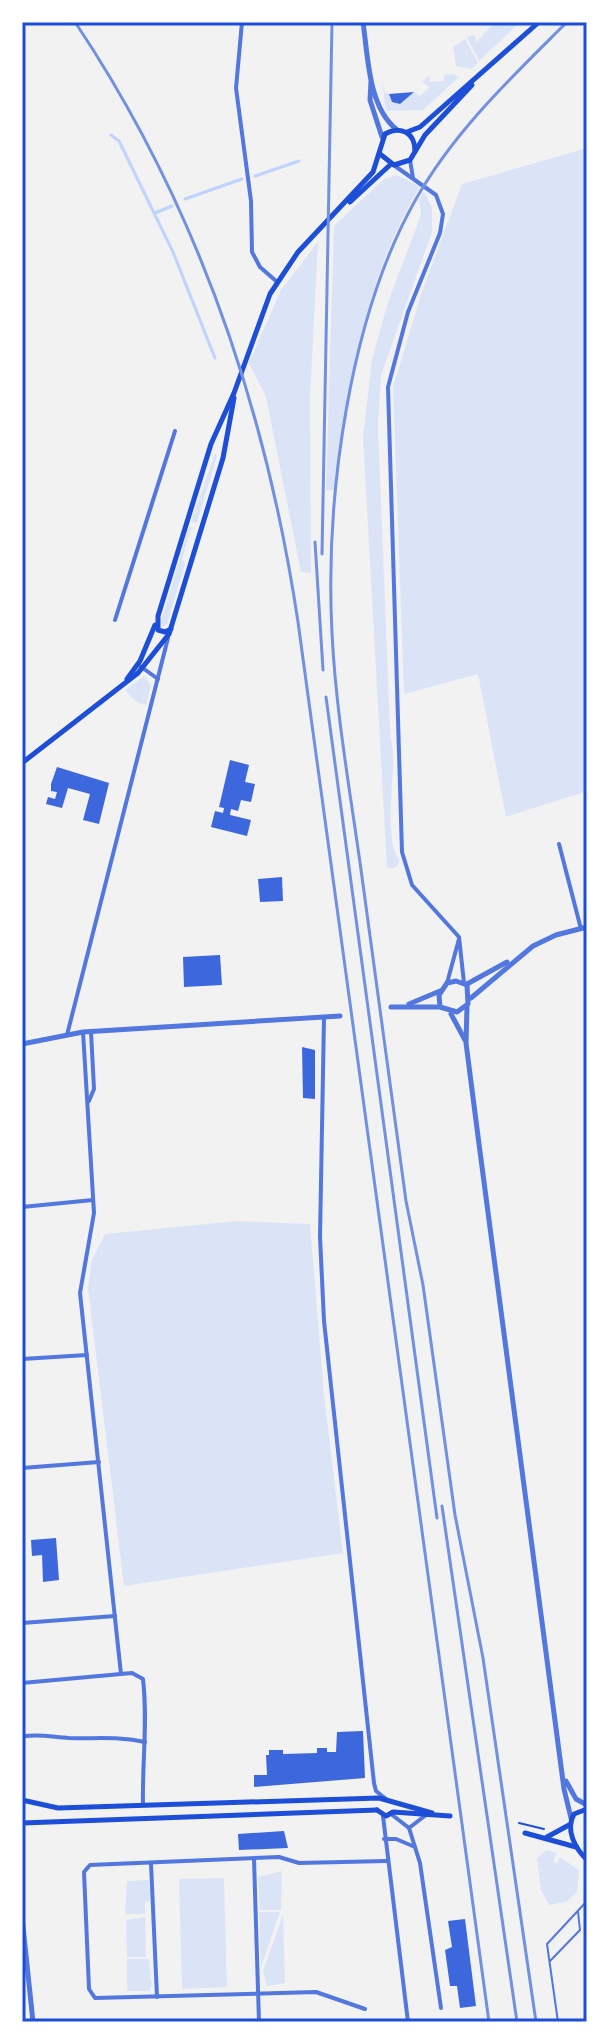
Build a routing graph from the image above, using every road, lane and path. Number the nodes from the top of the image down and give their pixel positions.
1 (242, 22) edge
2 (363, 22) edge
3 (539, 22) edge
4 (371, 77) junction
5 (475, 81) junction
6 (396, 129) junction
7 (407, 132) junction
8 (382, 137) junction
9 (415, 151) junction
10 (380, 154) junction
11 (410, 160) junction
12 (392, 164) junction
13 (413, 178) junction
14 (342, 208) junction
15 (276, 281) junction
16 (234, 393) junction
17 (175, 431) dead end
18 (211, 444) junction
19 (223, 458) junction
20 (158, 616) junction
21 (115, 620) dead end
22 (170, 631) junction
23 (140, 666) junction
24 (158, 679) junction
25 (22, 763) edge
26 (559, 844) dead end
27 (584, 928) edge
28 (459, 937) junction
29 (512, 960) junction
30 (447, 983) junction
31 (465, 983) junction
32 (441, 990) junction
33 (470, 999) junction
34 (405, 1005) junction
35 (467, 1006) junction
36 (391, 1007) dead end
37 (440, 1007) junction
38 (450, 1013) junction
39 (340, 1016) dead end
40 (324, 1018) junction
41 (83, 1032) junction
42 (91, 1032) junction
43 (67, 1035) junction
44 (466, 1043) junction
45 (22, 1044) edge
46 (88, 1103) junction
47 (93, 1200) junction
48 (22, 1207) edge
49 (87, 1355) junction
50 (22, 1359) edge
51 (99, 1462) junction
52 (22, 1468) edge
53 (115, 1616) junction
54 (22, 1623) edge
55 (121, 1674) junction
56 (22, 1683) edge
57 (25, 1736) dead end
58 (145, 1742) junction
59 (564, 1776) junction
60 (22, 1800) edge
61 (387, 1800) junction
62 (143, 1805) junction
63 (587, 1807) edge
64 (377, 1810) junction
65 (392, 1813) junction
66 (432, 1813) junction
67 (383, 1816) junction
68 (450, 1816) dead end
69 (570, 1821) junction
70 (22, 1823) edge
71 (519, 1823) dead end
72 (409, 1828) junction
73 (550, 1830) dead end
74 (525, 1833) dead end
75 (545, 1837) junction
76 (384, 1839) junction
77 (415, 1847) junction
78 (577, 1848) junction
79 (254, 1859) junction
80 (587, 1860) edge
81 (386, 1861) junction
82 (151, 1863) junction
83 (587, 1901) edge
84 (578, 1909) junction
85 (22, 1917) edge
86 (550, 1962) junction
87 (256, 1993) junction
88 (157, 1997) junction
89 (441, 2008) dead end
90 (365, 2009) dead end
91 (33, 2022) edge
92 (259, 2022) edge
93 (408, 2022) edge
94 (558, 2022) edge

1 - 15 street
2 - 4 street
3 - 5 main road
4 - 6 street
4 - 8 street
5 - 7 main road
5 - 9 main road
6 - 7 main road
6 - 8 main road
7 - 9 main road
8 - 10 main road
9 - 11 main road
10 - 12 main road
10 - 14 main road
11 - 12 main road
11 - 13 street
12 - 13 street
12 - 14 main road
13 - 28 street
14 - 15 main road
15 - 16 main road
16 - 18 main road
16 - 19 main road
17 - 21 street
18 - 19 main road
18 - 20 main road
19 - 22 main road
20 - 22 main road
20 - 23 main road
22 - 23 main road
22 - 24 street
23 - 24 street
23 - 25 main road
24 - 43 street
26 - 27 street
27 - 29 street
28 - 30 street
28 - 31 street
29 - 31 street
29 - 33 street
30 - 31 street
30 - 32 street
31 - 33 street
32 - 34 street
32 - 37 street
33 - 35 street
34 - 36 street
34 - 37 street
35 - 38 street
35 - 44 street
37 - 38 street
38 - 44 street
39 - 40 street
40 - 42 street
40 - 61 street
41 - 42 street
41 - 43 street
41 - 46 street
42 - 46 street
43 - 45 street
44 - 59 street
46 - 47 street
47 - 48 street
47 - 49 street
49 - 50 street
49 - 51 street
51 - 52 street
51 - 53 street
53 - 54 street
53 - 55 street
55 - 56 street
55 - 58 street
57 - 58 street
58 - 62 street
59 - 63 street
59 - 69 street
60 - 62 main road
61 - 62 main road
61 - 64 main road
61 - 65 main road
61 - 66 main road
63 - 69 main road
64 - 67 main road
64 - 70 main road
65 - 66 main road
65 - 67 main road
65 - 72 street
66 - 68 main road
66 - 72 street
67 - 76 street
69 - 75 main road
69 - 78 main road
71 - 73 path
72 - 77 street
74 - 75 main road
75 - 78 main road
76 - 77 street
76 - 81 street
77 - 89 street
78 - 80 main road
79 - 81 street
79 - 82 street
79 - 87 street
81 - 93 street
82 - 88 street
82 - 88 street
83 - 84 lane
84 - 86 lane
84 - 86 lane
85 - 91 street
86 - 94 lane
87 - 88 street
87 - 90 street
87 - 92 street

